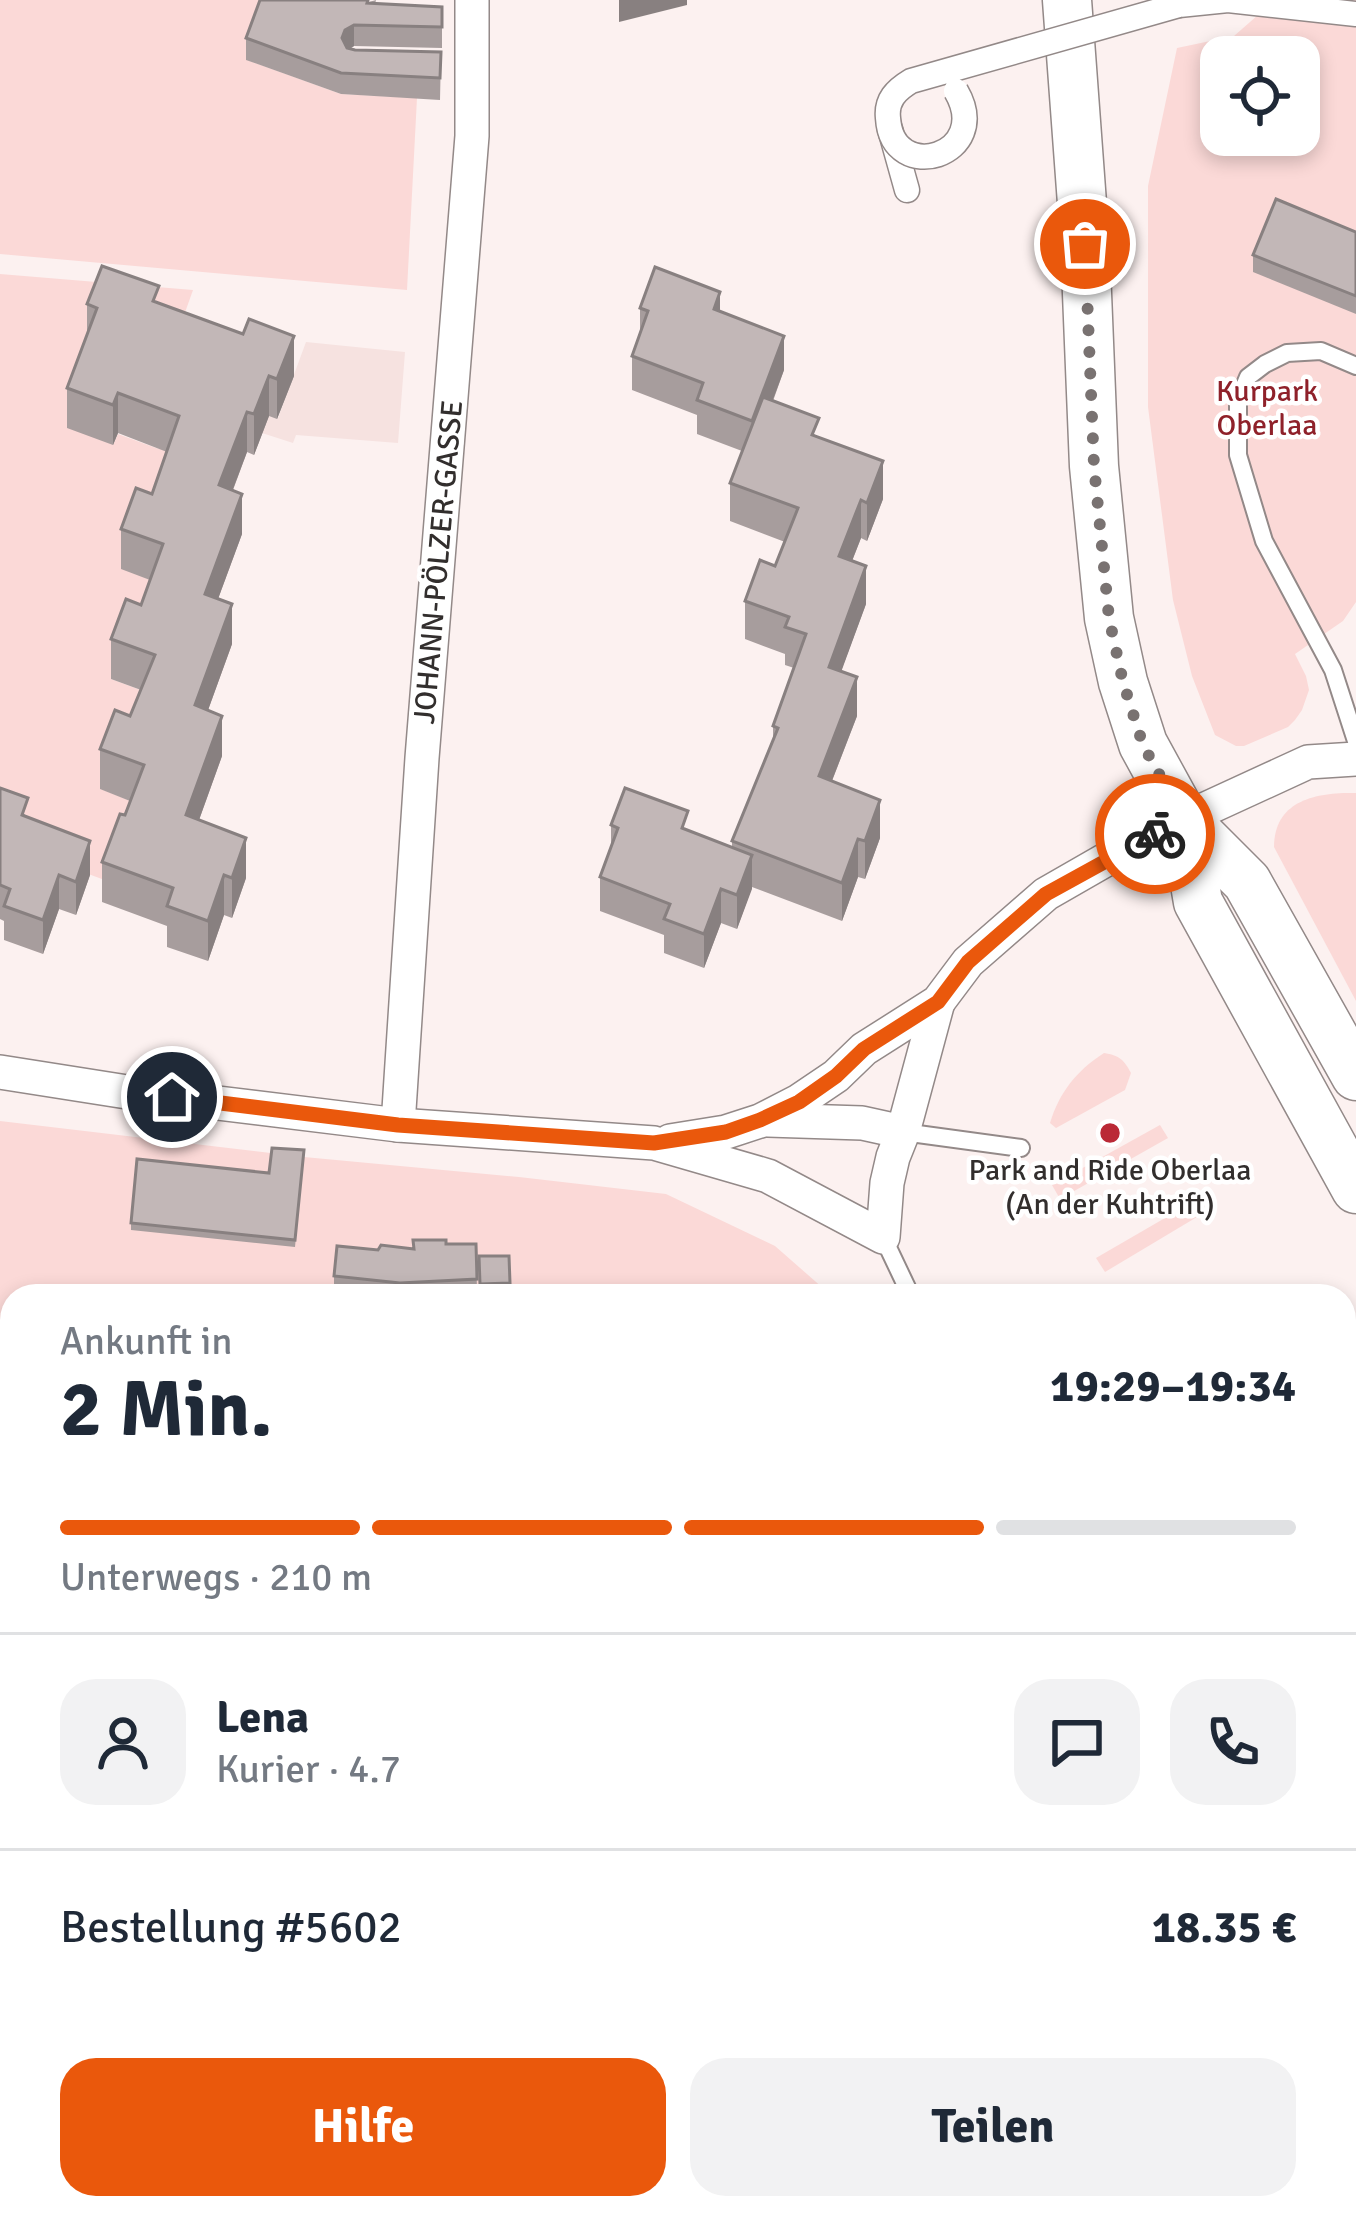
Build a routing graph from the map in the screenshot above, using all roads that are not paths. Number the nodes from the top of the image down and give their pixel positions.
1 (472, 0) edge
2 (1067, 0) edge
3 (1210, 2) edge
4 (1356, 14) edge
5 (907, 190) dead end
6 (1356, 366) edge
7 (1356, 740) edge
8 (1356, 759) edge
9 (1184, 819) junction
10 (938, 1002) junction
11 (0, 1072) edge
12 (1356, 1076) edge
13 (760, 1120) junction
14 (398, 1125) junction
15 (903, 1132) junction
16 (654, 1143) junction
17 (1021, 1148) dead end
18 (1356, 1189) edge
19 (883, 1237) junction
20 (905, 1284) edge

1 - 14 street, JOHANN-PÖLZER-GASSE
2 - 9 main road
3 - 4 street
3 - 5 street, bridge
6 - 7 lane
8 - 9 street
9 - 10 street
9 - 12 main road
9 - 18 main road
10 - 13 street
10 - 15 street
11 - 14 street
13 - 15 street
13 - 16 street
14 - 16 street
15 - 17 lane
15 - 19 street
16 - 19 street
19 - 20 lane

